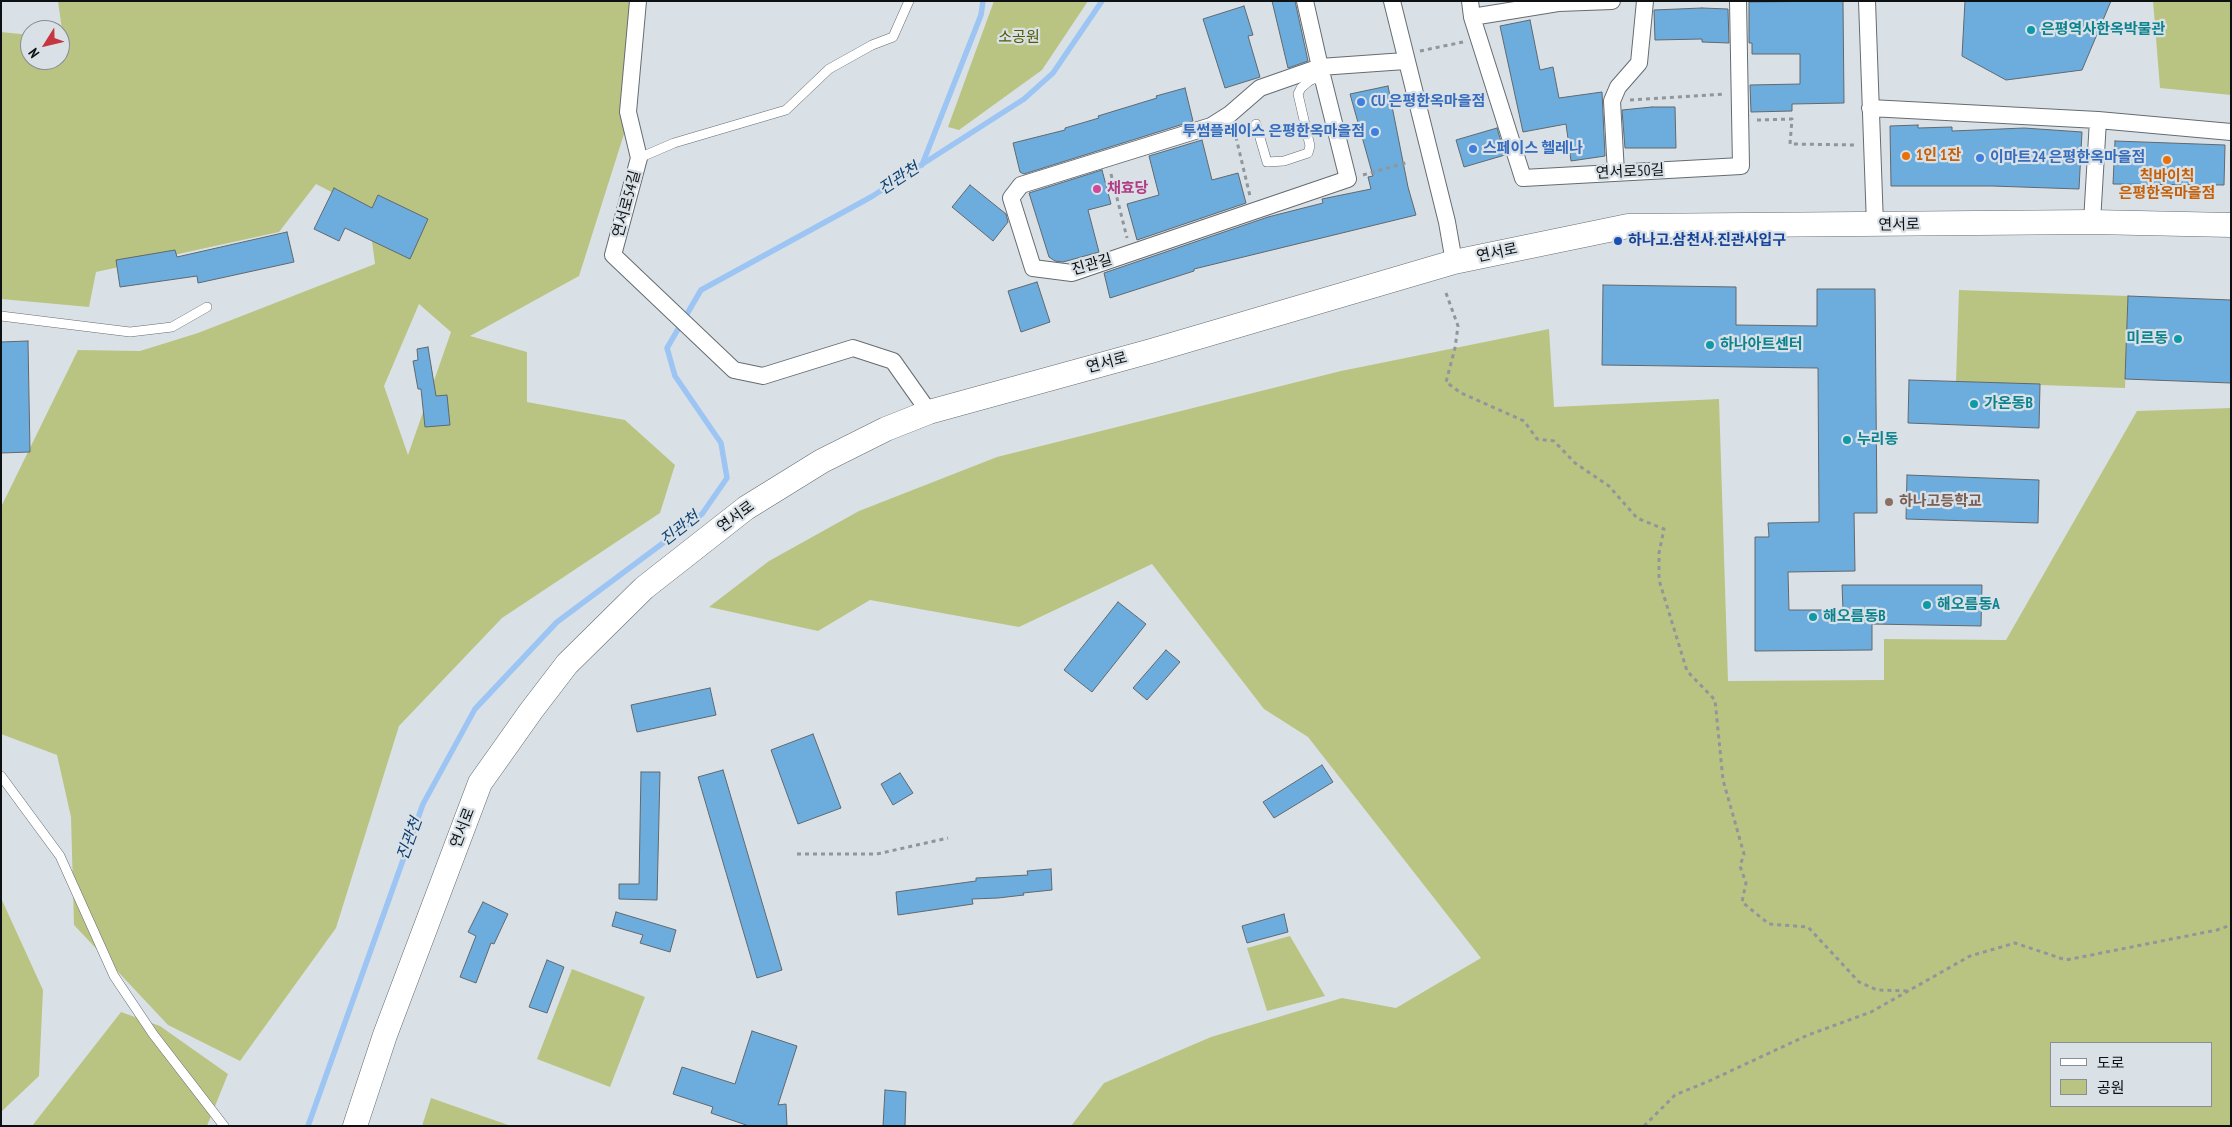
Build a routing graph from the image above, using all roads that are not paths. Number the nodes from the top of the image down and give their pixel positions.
1 (638, 1) edge
2 (909, 1) edge
3 (1305, 1) edge
4 (1392, 1) edge
5 (1612, 1) edge
6 (1645, 1) edge
7 (1738, 1) edge
8 (1867, 1) edge
9 (1471, 9) edge
10 (1405, 61) junction
11 (1322, 73) junction
12 (1870, 108) junction
13 (2098, 120) junction
14 (1256, 124) dead end
15 (2231, 132) edge
16 (639, 158) junction
17 (1616, 173) junction
18 (2092, 222) junction
19 (1875, 225) junction
20 (2231, 225) edge
21 (1454, 262) junction
22 (207, 307) dead end
23 (1, 316) edge
24 (929, 412) junction
25 (1, 776) edge
26 (224, 1126) edge
27 (355, 1126) edge

1 - 16 street, 연서로54길
2 - 16 lane
3 - 11 street
4 - 10 street
5 - 9 street, 연서로50길
6 - 17 street
7 - 17 street, 연서로50길
8 - 12 street
9 - 17 street, 연서로50길
10 - 11 street, 진관길
10 - 21 street
11 - 11 street, 진관길
11 - 14 lane
12 - 13 street
12 - 19 street
13 - 15 street
13 - 18 street
16 - 24 street, 연서로54길
18 - 19 main road, 연서로
18 - 20 main road, 연서로
19 - 21 main road, 연서로
21 - 24 main road, 연서로
22 - 23 lane
24 - 27 main road, 연서로
25 - 26 lane

